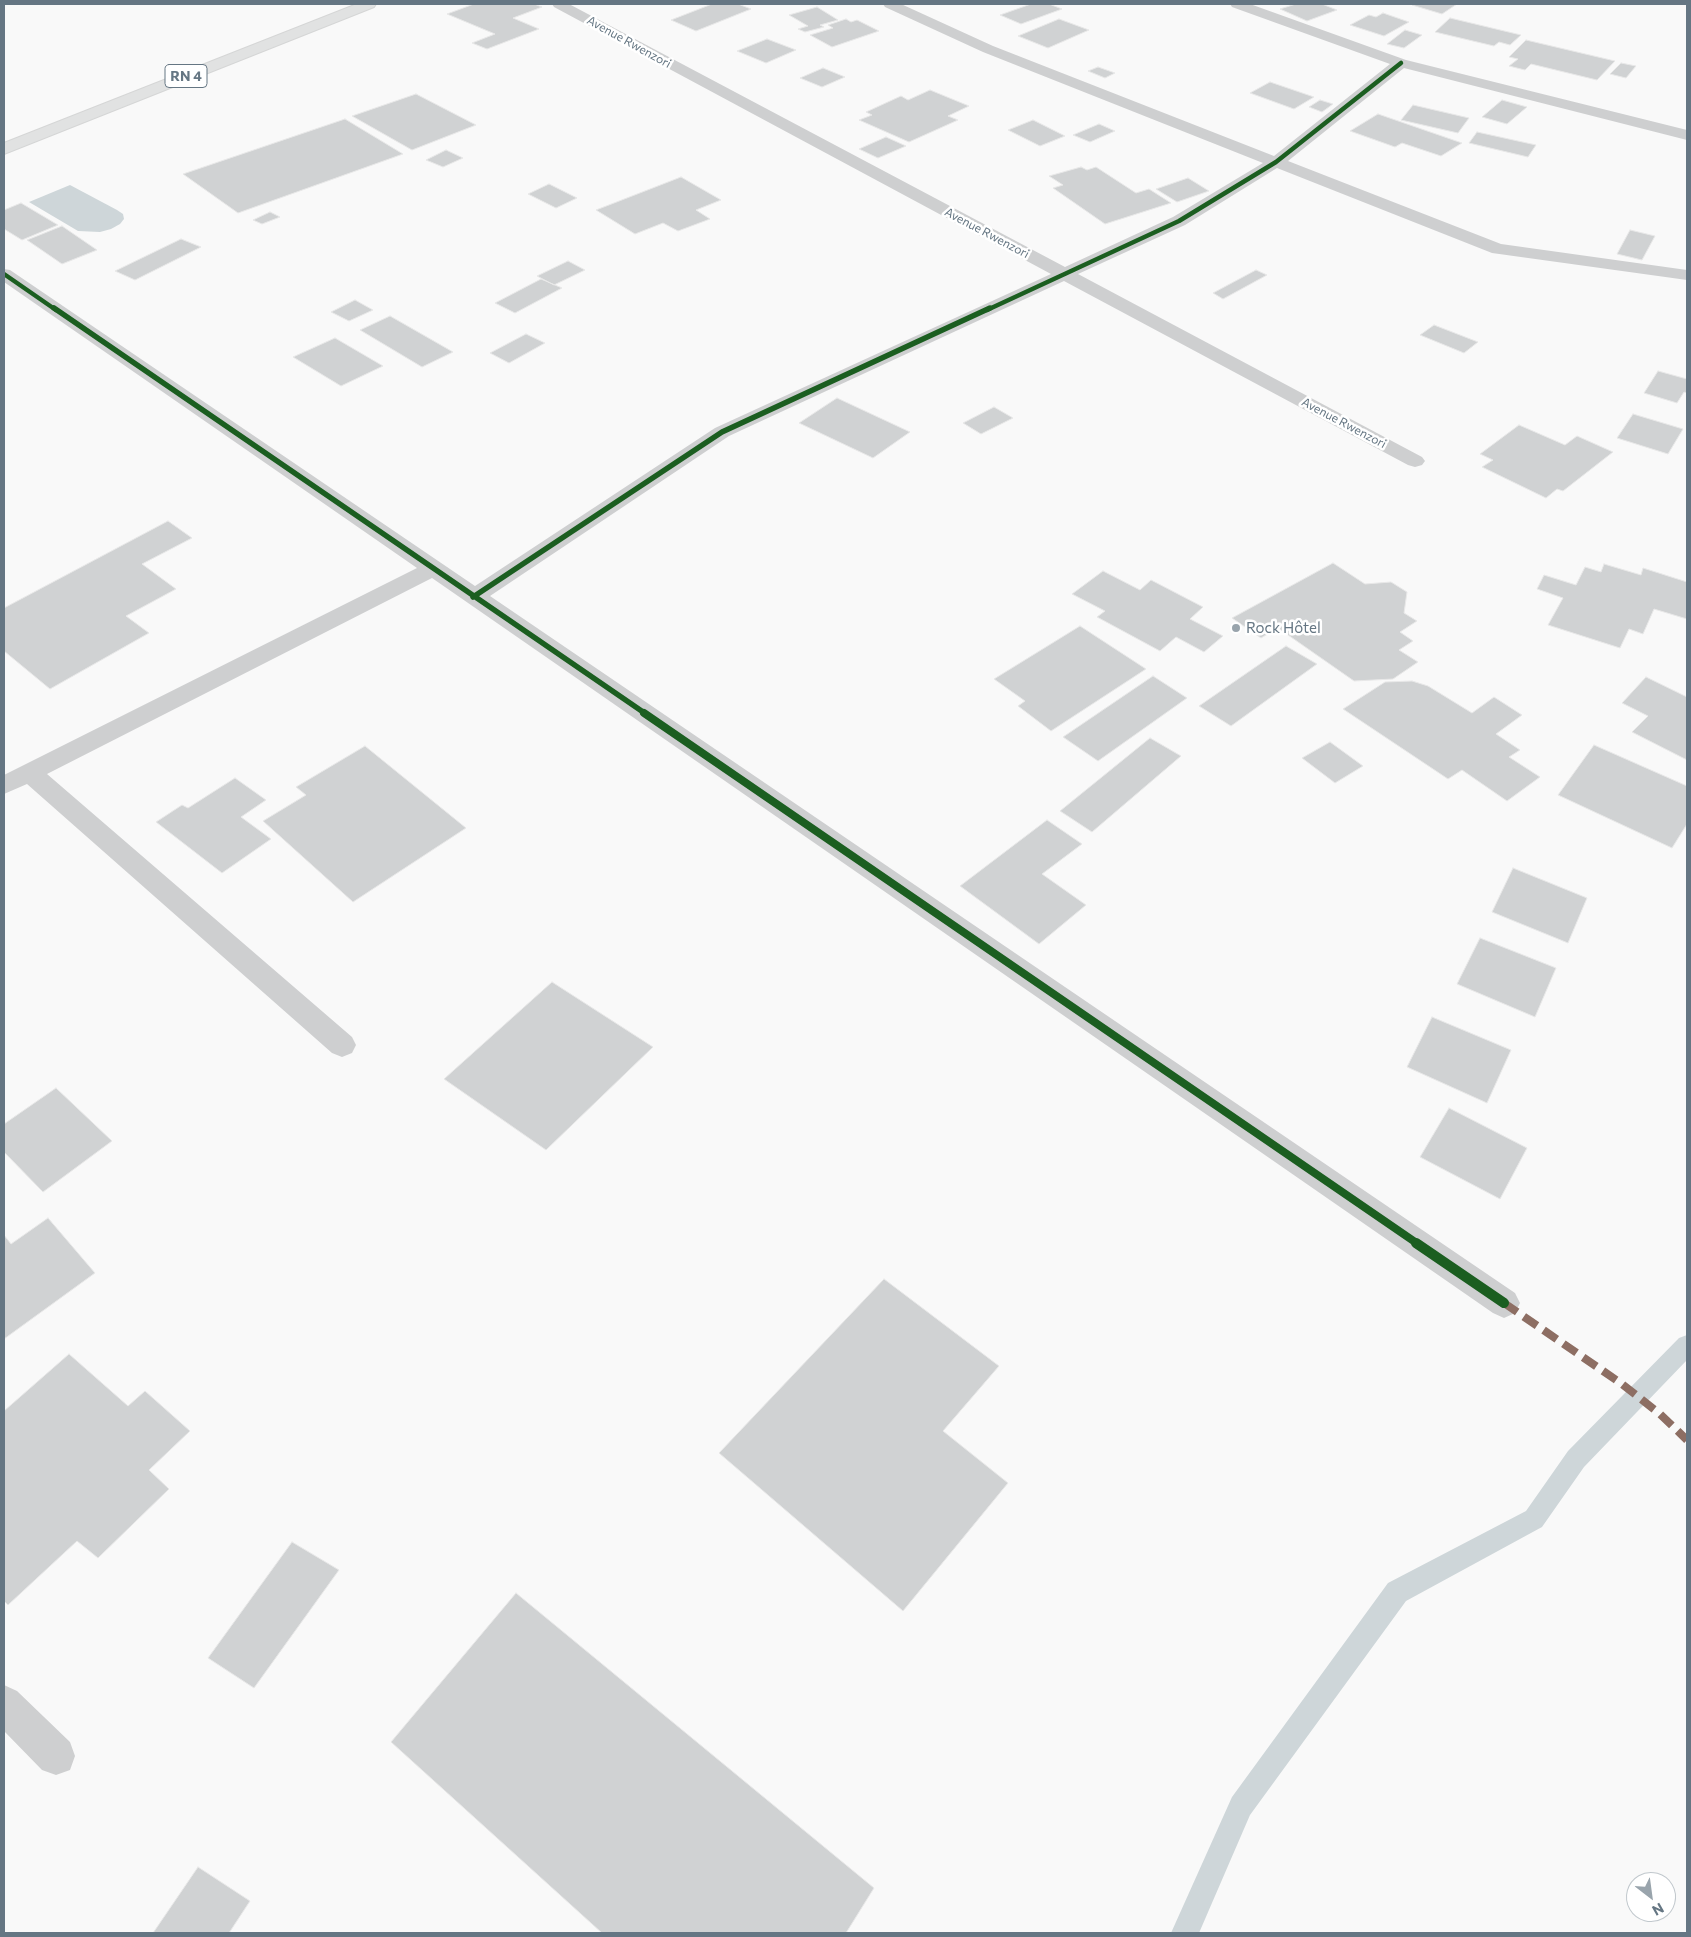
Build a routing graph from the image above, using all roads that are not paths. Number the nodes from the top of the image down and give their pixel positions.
1 (369, 4) edge
2 (559, 4) edge
3 (890, 4) edge
4 (1237, 4) edge
5 (1401, 63) junction
6 (1687, 135) edge
7 (4, 149) edge
8 (1276, 162) junction
9 (4, 274) edge
10 (1063, 274) junction
11 (1687, 275) edge
12 (1415, 461) dead end
13 (433, 569) junction
14 (473, 597) junction
15 (29, 772) junction
16 (4, 785) edge
17 (342, 1045) dead end
18 (1504, 1304) dead end
19 (4, 1704) edge
20 (56, 1756) dead end

1 - 7 highway, RN 4
2 - 10 street, Avenue Rwenzori
3 - 8 street
4 - 5 street
5 - 6 street
5 - 8 street
8 - 10 street
8 - 11 street
9 - 13 street
10 - 12 street, Avenue Rwenzori
10 - 14 street
13 - 14 street
13 - 15 street
14 - 18 street
15 - 16 street
15 - 17 street
19 - 20 street

